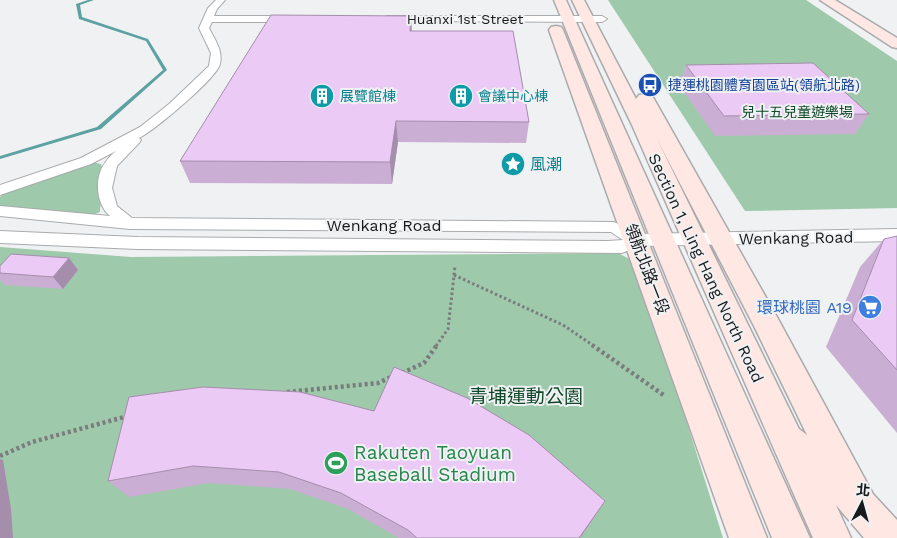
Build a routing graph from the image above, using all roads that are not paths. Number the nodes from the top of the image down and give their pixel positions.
1 (221, 0) edge
2 (826, 0) edge
3 (573, 10) edge
4 (207, 19) junction
5 (304, 19) edge
6 (373, 19) edge
7 (897, 44) edge
8 (144, 130) junction
9 (0, 190) edge
10 (0, 211) edge
11 (129, 223) junction
12 (897, 235) edge
13 (0, 237) edge
14 (692, 238) junction
15 (649, 239) junction
16 (721, 239) junction
17 (137, 243) junction
18 (767, 325) junction
19 (785, 439) junction
20 (860, 506) junction
21 (748, 538) edge
22 (791, 538) edge
23 (832, 538) edge
24 (888, 538) edge

1 - 4 street
2 - 7 street
3 - 6 street, Huanxi 1st Street
3 - 14 street, Section 1, Ling Hang North Road
3 - 15 street, 領航北路一段
3 - 16 street
4 - 5 street
4 - 8 street
8 - 9 street
8 - 11 street
10 - 11 street, Wenkang Road
11 - 15 street, Wenkang Road
11 - 17 street
12 - 16 street, Wenkang Road
13 - 17 street, Wenkang Road
14 - 15 street, Wenkang Road
14 - 16 street, Wenkang Road
14 - 19 street, Section 1, Ling Hang North Road
15 - 17 street, Wenkang Road
15 - 21 street, 領航北路一段
15 - 22 street, Section 1, Ling Hang North Road
16 - 18 street
18 - 19 street
18 - 20 street
19 - 20 street
19 - 23 street, Section 1, Ling Hang North Road
20 - 24 street

